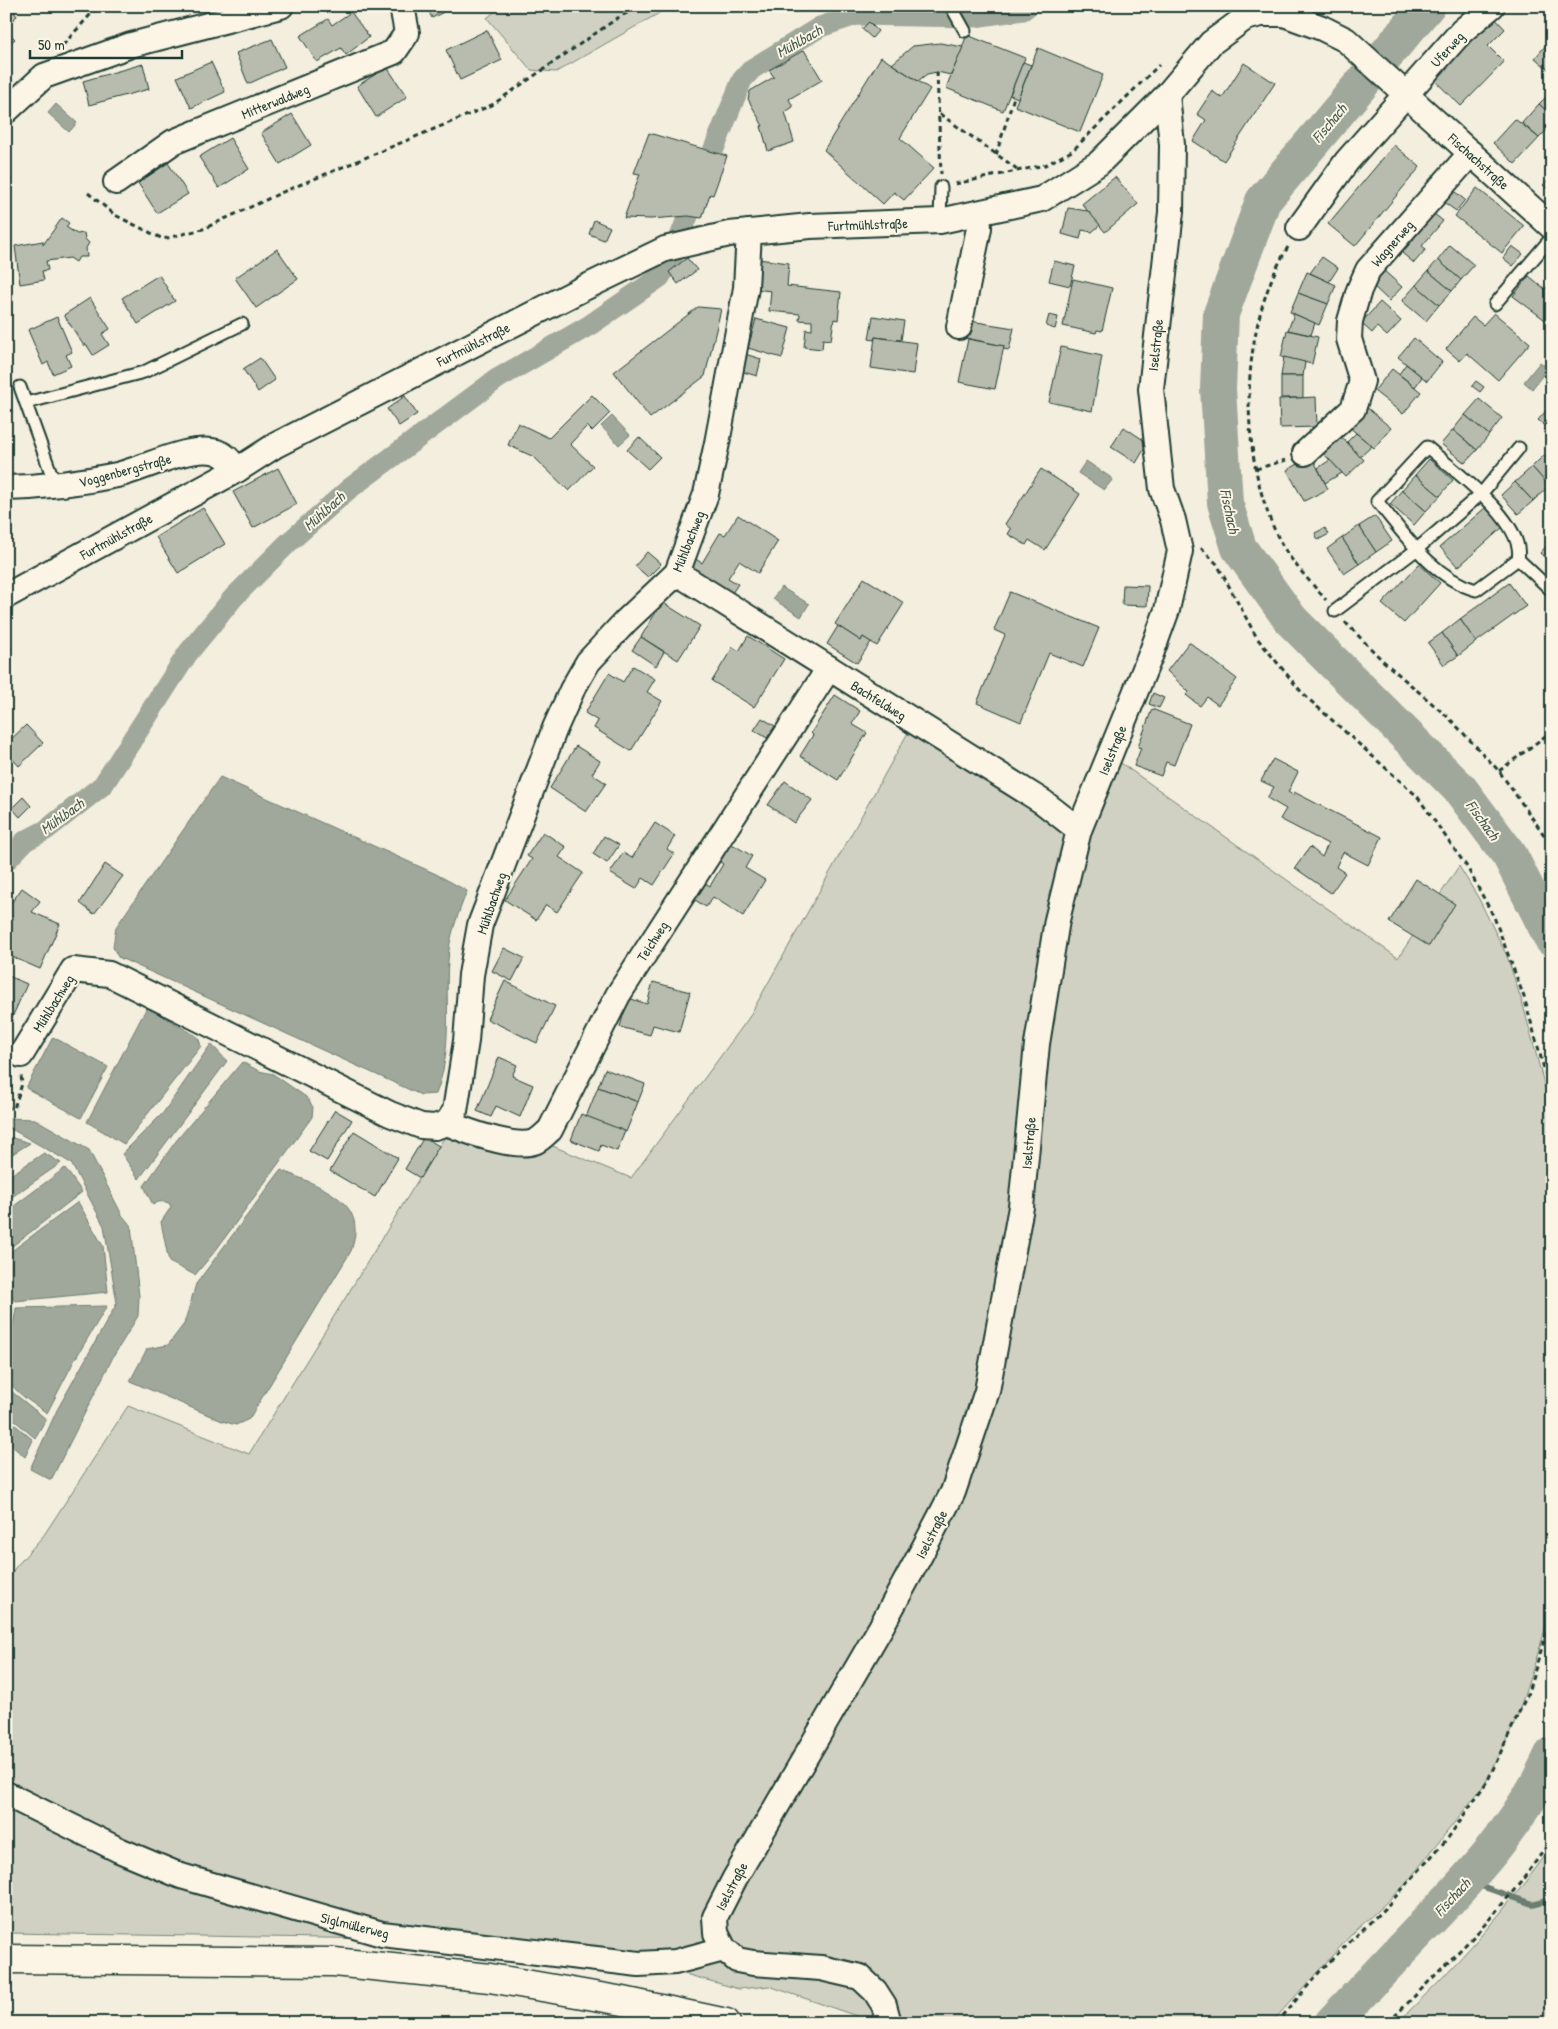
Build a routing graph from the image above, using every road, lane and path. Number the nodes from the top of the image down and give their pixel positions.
1 (98, 6) edge
2 (281, 6) edge
3 (402, 6) edge
4 (646, 6) edge
5 (951, 6) edge
6 (1492, 6) edge
7 (1284, 10) edge
8 (965, 31) dead end
9 (937, 72) dead end
10 (44, 76) junction
11 (1167, 96) junction
12 (1406, 96) junction
13 (1014, 97) dead end
14 (6, 111) edge
15 (940, 114) junction
16 (1471, 153) junction
17 (996, 155) junction
18 (1018, 170) dead end
19 (116, 182) dead end
20 (941, 187) joint
21 (88, 193) dead end
22 (978, 213) junction
23 (940, 221) junction
24 (1552, 227) edge
25 (1299, 228) joint
26 (749, 232) junction
27 (1552, 237) edge
28 (1495, 304) dead end
29 (242, 324) dead end
30 (958, 327) dead end
31 (20, 387) dead end
32 (26, 403) junction
33 (1519, 448) dead end
34 (1305, 454) joint
35 (1256, 469) junction
36 (237, 470) junction
37 (56, 487) junction
38 (6, 488) edge
39 (1482, 493) junction
40 (1198, 545) dead end
41 (1416, 550) junction
42 (1518, 559) junction
43 (677, 573) junction
44 (1552, 591) edge
45 (6, 596) edge
46 (1335, 611) junction
47 (829, 668) junction
48 (1552, 731) edge
49 (1499, 771) junction
50 (1079, 830) junction
51 (1552, 846) edge
52 (20, 1055) joint
53 (1552, 1096) edge
54 (6, 1108) edge
55 (446, 1123) junction
56 (1552, 1616) edge
57 (6, 1794) edge
58 (1552, 1839) edge
59 (724, 1949) junction
60 (6, 1959) edge
61 (726, 2023) edge
62 (888, 2023) edge
63 (1277, 2023) edge
64 (1388, 2023) edge

1 - 10 path
2 - 10 street
3 - 19 street, Mitterwaldweg
4 - 21 path
5 - 8 lane
6 - 12 street, Uferweg
7 - 11 street, Furtmühlstraße
7 - 12 street, Fischachstraße
9 - 15 path
10 - 14 street
11 - 22 street, Furtmühlstraße
11 - 50 street, Iselstraße
12 - 16 street, Fischachstraße
12 - 25 street
13 - 17 path
15 - 17 path
15 - 20 path
16 - 24 street, Fischachstraße
16 - 34 street, Wagnerweg
17 - 18 path
20 - 23 lane
22 - 23 street, Furtmühlstraße
22 - 30 street
23 - 26 street, Furtmühlstraße
25 - 35 path
26 - 36 street, Furtmühlstraße
26 - 43 street, Mühlbachweg
27 - 28 lane
29 - 32 lane
31 - 32 lane
32 - 37 lane
33 - 39 lane
34 - 35 path
35 - 46 path
36 - 37 street, Voggenbergstraße
36 - 45 street, Furtmühlstraße
37 - 38 street, Voggenbergstraße
39 - 41 lane
39 - 41 lane
39 - 42 lane
40 - 53 path
41 - 42 lane
41 - 46 lane
42 - 44 lane
43 - 47 street, Bachfeldweg
43 - 55 street, Mühlbachweg
46 - 49 path
47 - 50 street, Bachfeldweg
47 - 55 street, Teichweg
48 - 49 path
49 - 51 path
50 - 59 street, Iselstraße
52 - 54 path
52 - 55 street, Mühlbachweg
56 - 63 path
57 - 59 street, Siglmüllerweg
58 - 64 path
59 - 62 street
60 - 61 main road

